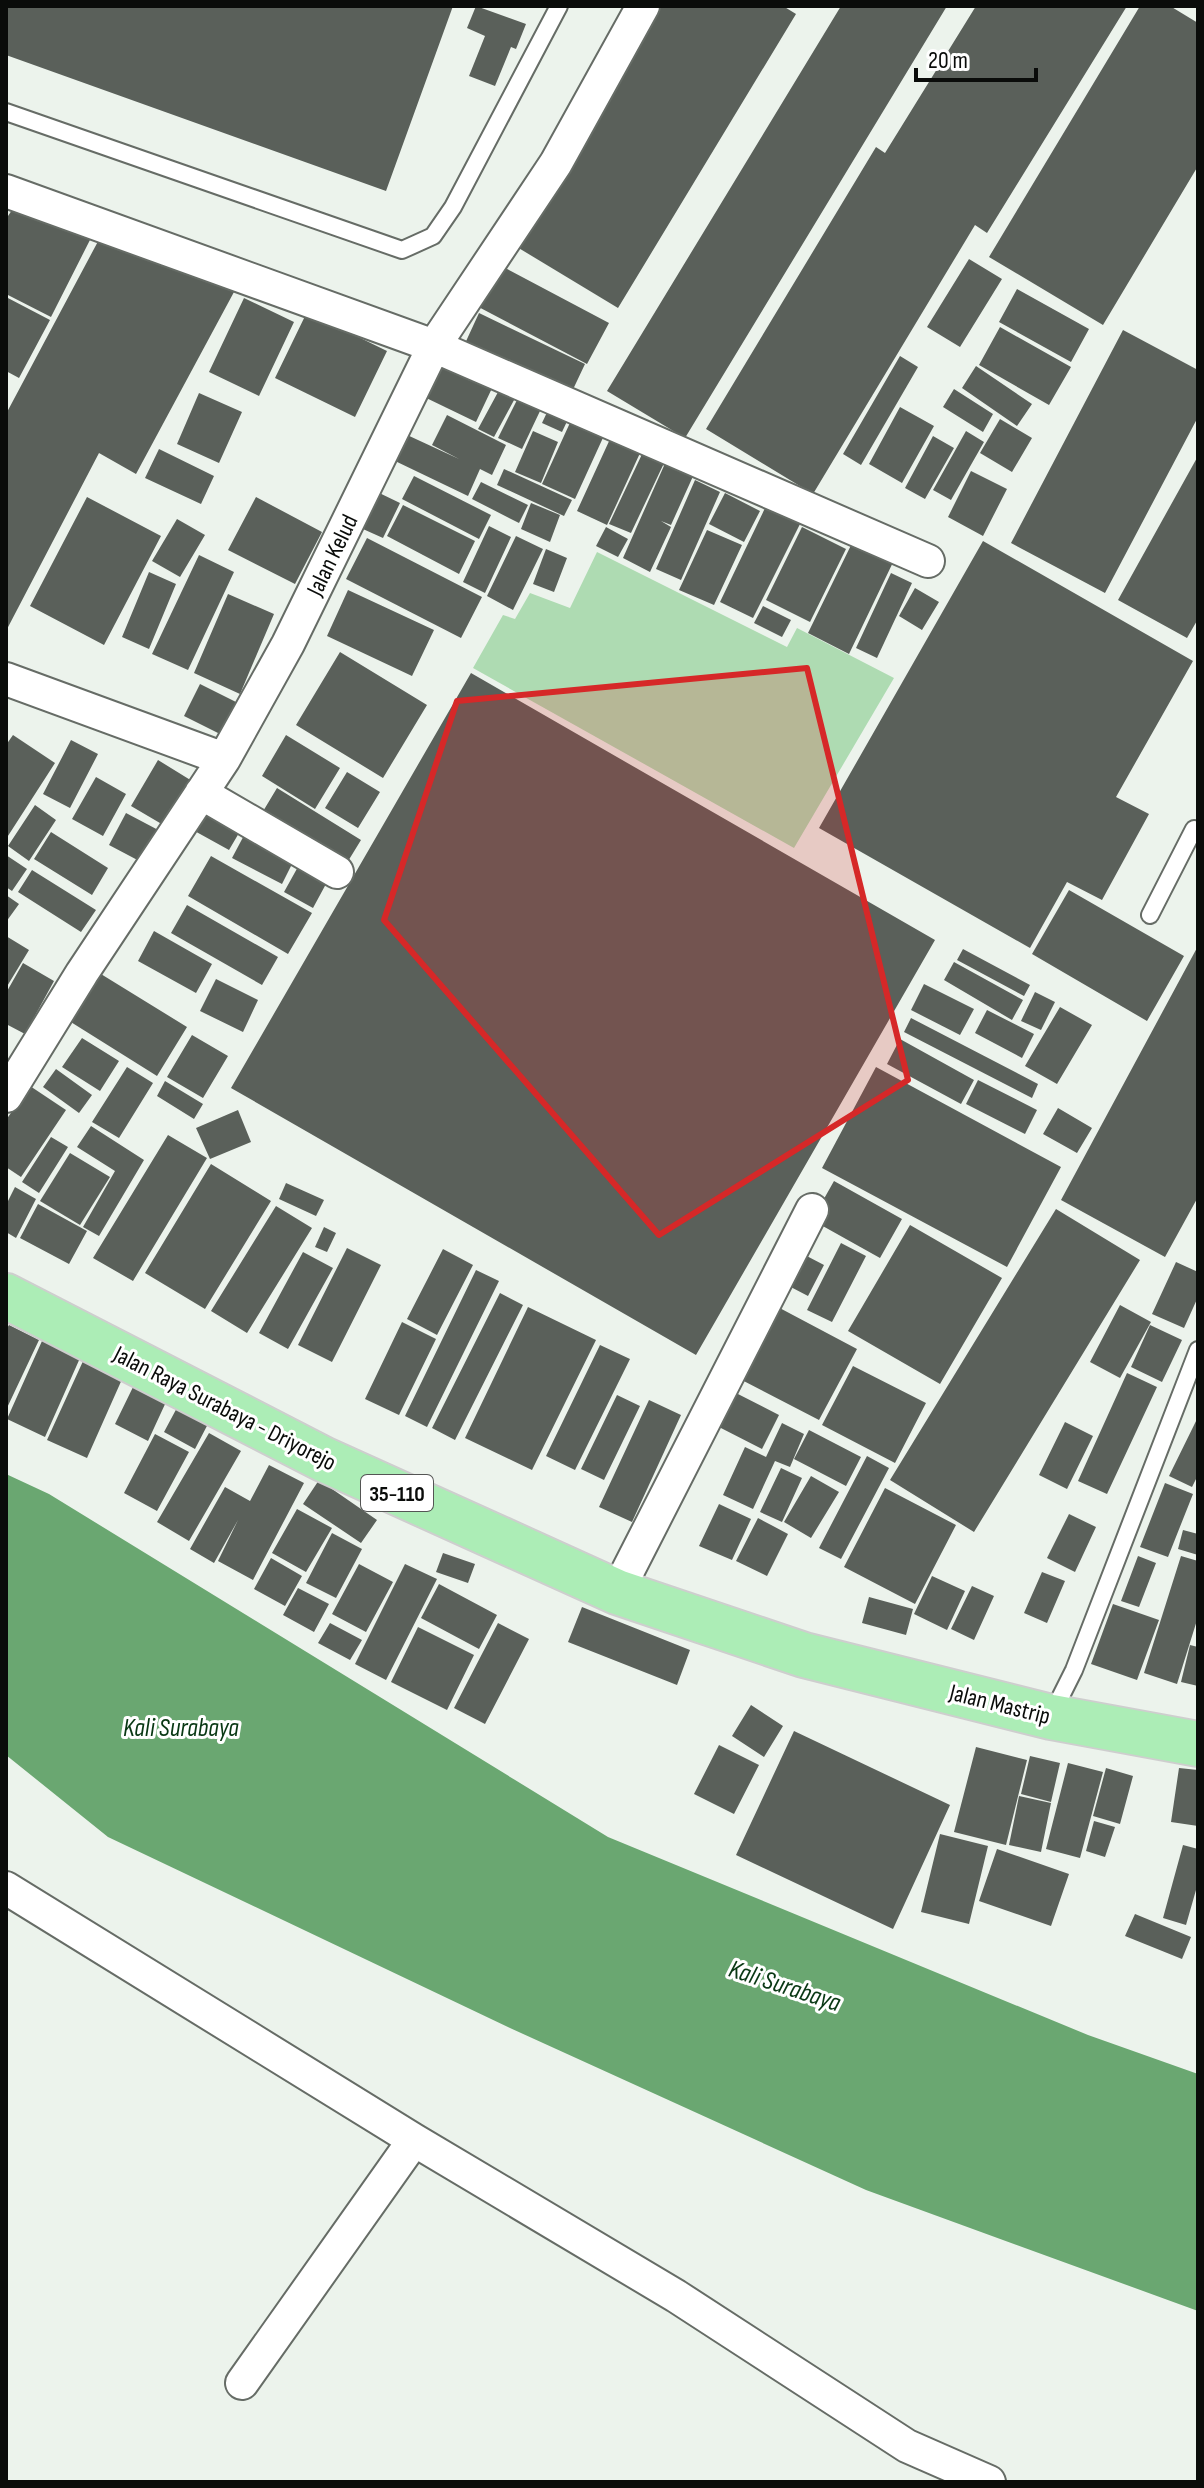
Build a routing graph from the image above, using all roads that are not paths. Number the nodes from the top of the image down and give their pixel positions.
1 (559, 6) edge
2 (643, 6) edge
3 (6, 112) edge
4 (6, 191) edge
5 (434, 346) junction
6 (928, 561) dead end
7 (6, 679) edge
8 (224, 759) junction
9 (201, 793) junction
10 (1197, 827) edge
11 (337, 872) dead end
12 (1150, 915) dead end
13 (6, 1096) edge
14 (812, 1210) dead end
15 (6, 1296) edge
16 (1198, 1350) edge
17 (617, 1592) junction
18 (804, 1655) joint
19 (1051, 1717) junction
20 (1198, 1744) edge
21 (6, 1888) edge
22 (414, 2140) junction
23 (242, 2383) dead end
24 (989, 2482) edge

1 - 3 lane
2 - 5 street, Jalan Kelud
4 - 5 street
5 - 6 street
5 - 8 street, Jalan Kelud
7 - 8 street
8 - 9 street, Jalan Kelud
9 - 11 street
9 - 13 street, Jalan Kelud
10 - 12 lane
14 - 17 street
15 - 17 main road, Jalan Raya Surabaya - Driyorejo / 35-110
16 - 19 lane
17 - 18 main road, Jalan Raya Surabaya - Driyorejo / 35-110
18 - 19 main road, Jalan Mastrip
19 - 20 main road, Jalan Mastrip
21 - 22 street
22 - 23 street
22 - 24 street

